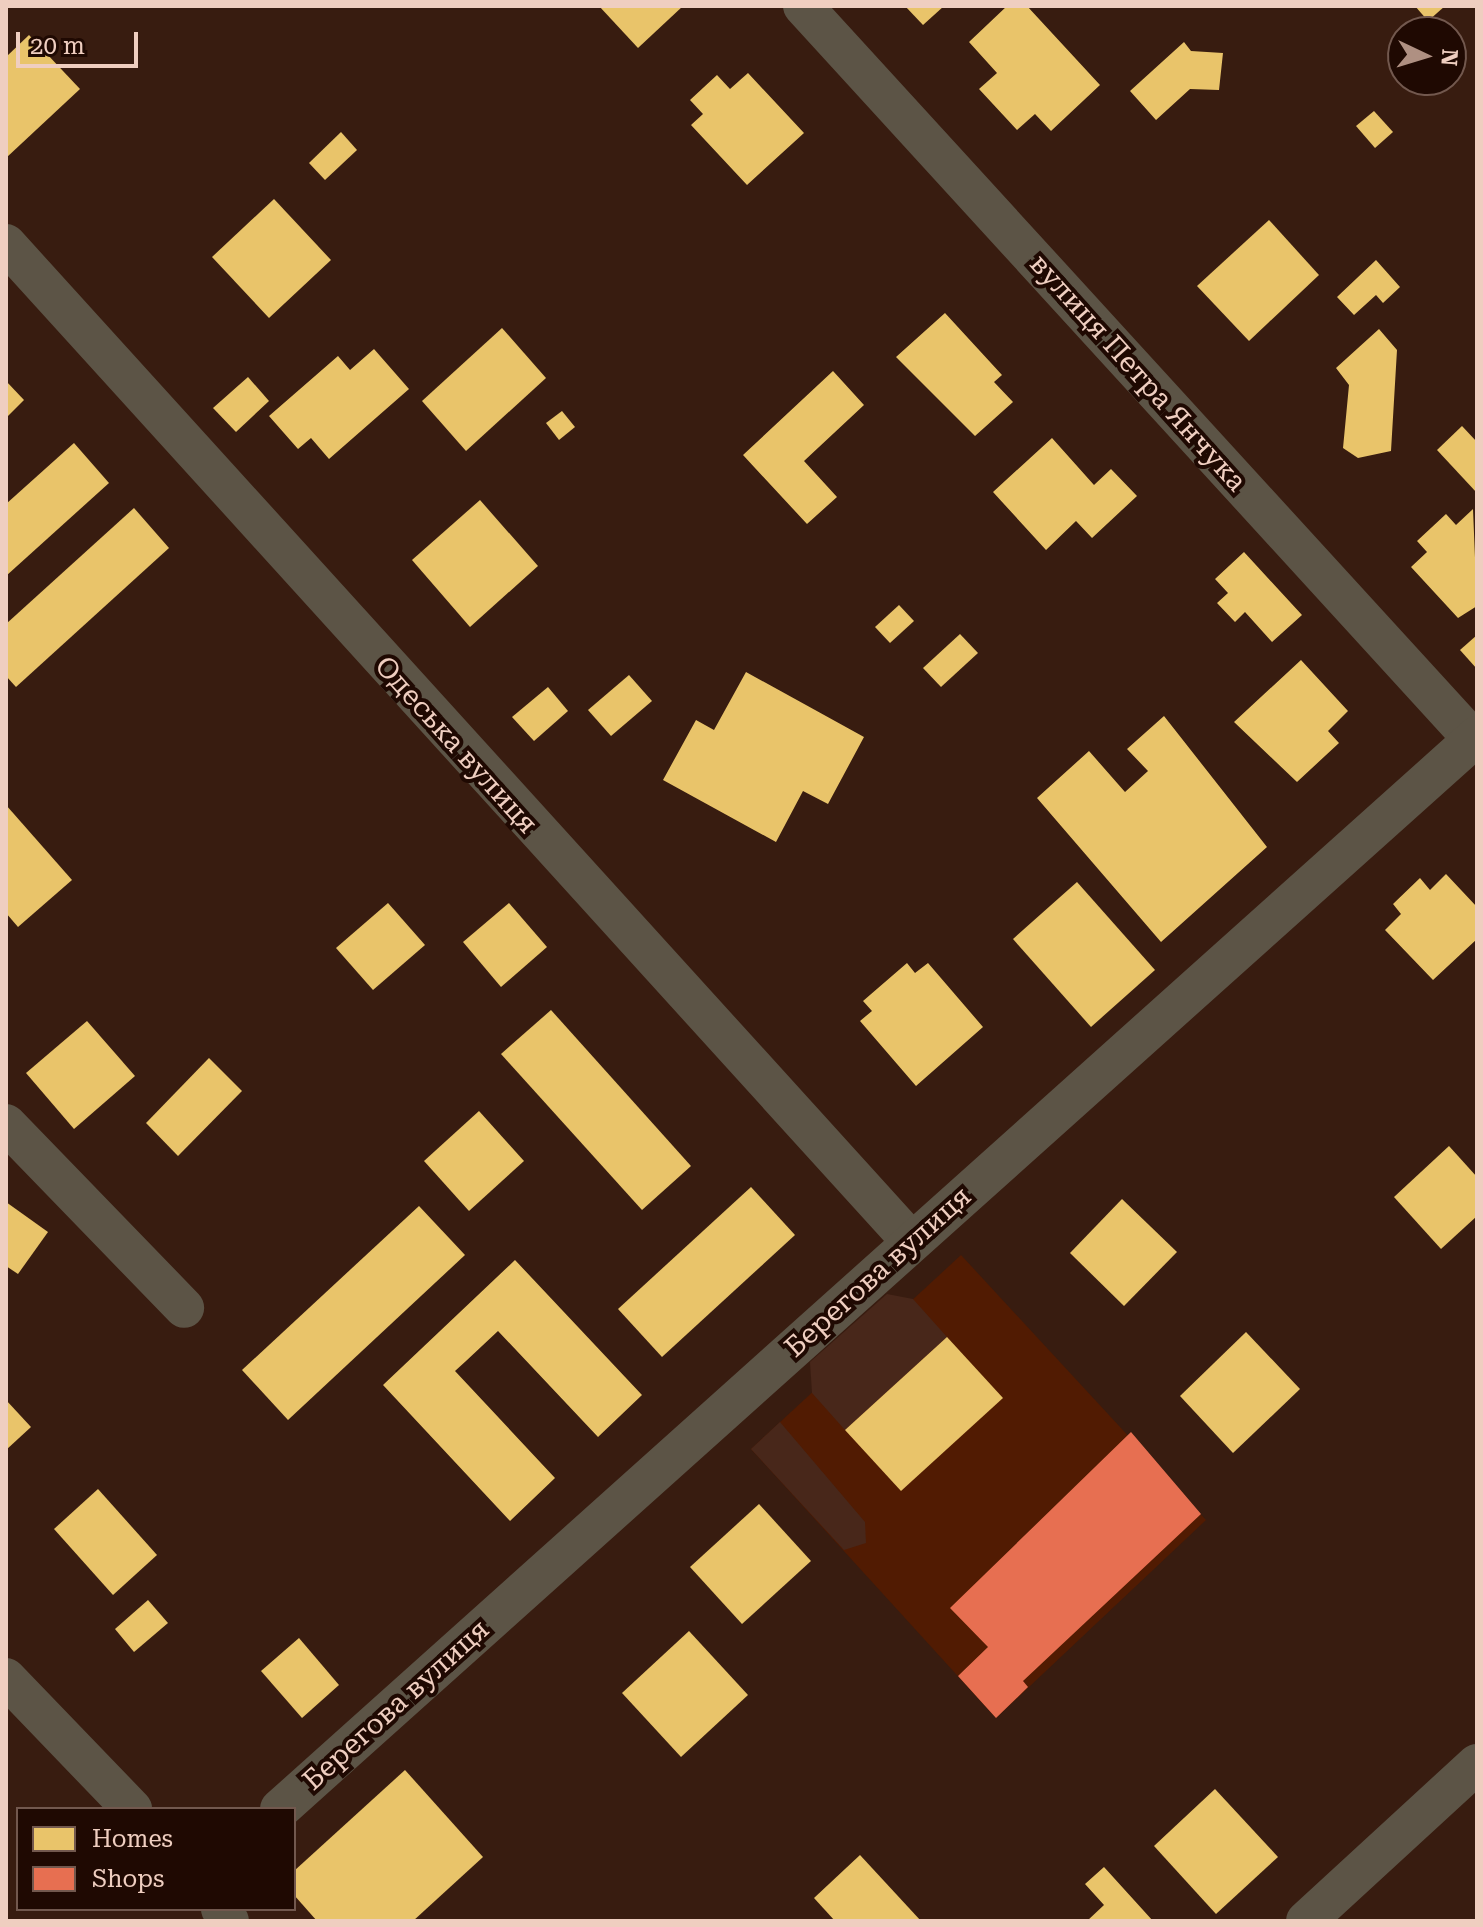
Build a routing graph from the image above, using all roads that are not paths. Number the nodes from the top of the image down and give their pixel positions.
1 (803, 6) edge
2 (6, 244) edge
3 (1475, 738) edge
4 (6, 1124) edge
5 (911, 1241) junction
6 (184, 1308) dead end
7 (6, 1678) edge
8 (1477, 1764) edge
9 (130, 1807) edge
10 (282, 1807) edge
11 (1306, 1921) edge

1 - 3 street, вулиця Петра Янчука
2 - 5 street, Одеська вулиця
3 - 5 street, Берегова вулиця
4 - 6 street
5 - 10 street, Берегова вулиця
7 - 9 street
8 - 11 street

